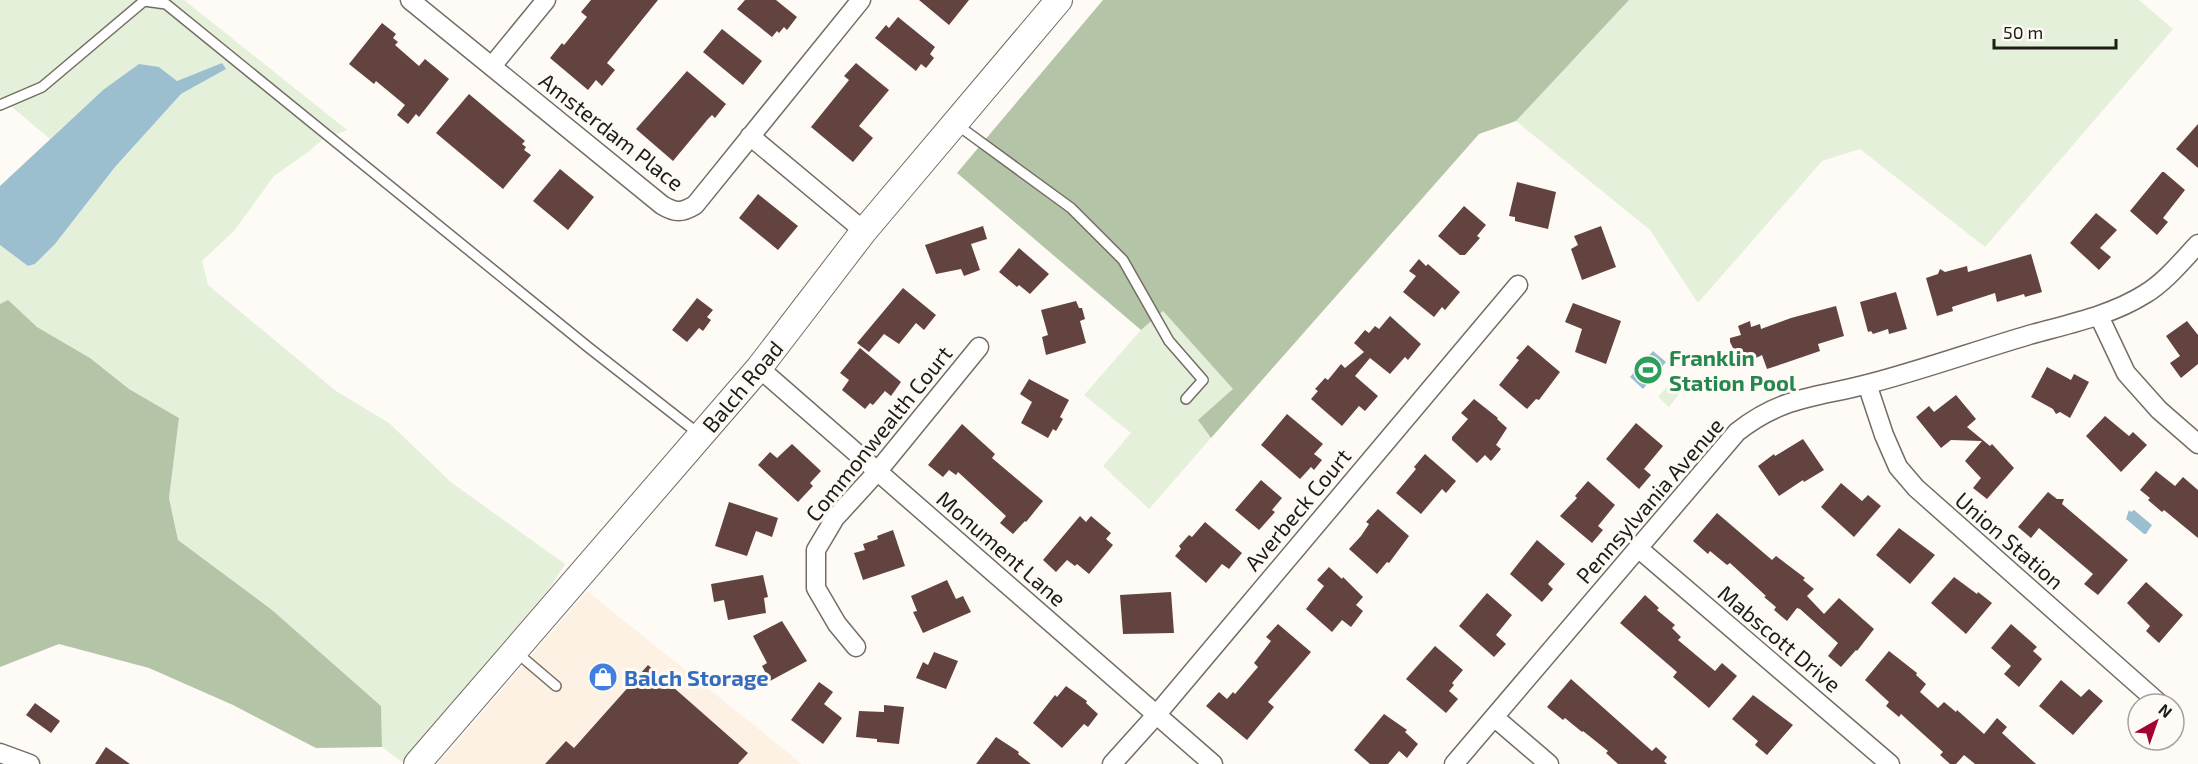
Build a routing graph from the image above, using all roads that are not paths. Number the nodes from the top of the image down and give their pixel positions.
1 (410, 0) edge
2 (546, 0) edge
3 (861, 0) edge
4 (1059, 0) edge
5 (492, 66) junction
6 (0, 105) edge
7 (954, 122) junction
8 (750, 136) junction
9 (864, 231) junction
10 (2198, 244) edge
11 (1518, 285) dead end
12 (2099, 316) junction
13 (979, 347) dead end
14 (759, 368) junction
15 (1867, 384) junction
16 (1186, 399) dead end
17 (701, 435) junction
18 (2198, 444) edge
19 (877, 472) junction
20 (1638, 548) junction
21 (856, 647) dead end
22 (514, 651) junction
23 (556, 686) dead end
24 (2146, 692) edge
25 (1157, 714) junction
26 (1494, 717) junction
27 (0, 753) edge
28 (30, 764) edge
29 (417, 764) edge
30 (1112, 764) edge
31 (1214, 764) edge
32 (1454, 764) edge
33 (1549, 764) edge
34 (1890, 764) edge

1 - 5 street, Amsterdam Place
2 - 5 street
3 - 8 street, Amsterdam Place
4 - 7 street, Balch Road
5 - 8 street, Amsterdam Place
6 - 17 lane
7 - 9 street, Balch Road
7 - 16 lane
8 - 9 street
9 - 14 street, Balch Road
10 - 12 street, Pennsylvania Avenue
11 - 25 street, Averbeck Court
12 - 15 street, Pennsylvania Avenue
12 - 18 street
13 - 19 street, Commonwealth Court
14 - 17 street, Balch Road
14 - 19 street, Monument Lane
15 - 20 street, Pennsylvania Avenue
15 - 24 street, Union Station
17 - 22 street, Balch Road
19 - 21 street, Commonwealth Court
19 - 25 street, Monument Lane
20 - 26 street, Pennsylvania Avenue
20 - 34 street, Mabscott Drive
22 - 23 lane
22 - 29 street, Balch Road
25 - 30 street, Averbeck Court
25 - 31 street, Monument Lane
26 - 32 street, Pennsylvania Avenue
26 - 33 street
27 - 28 street

